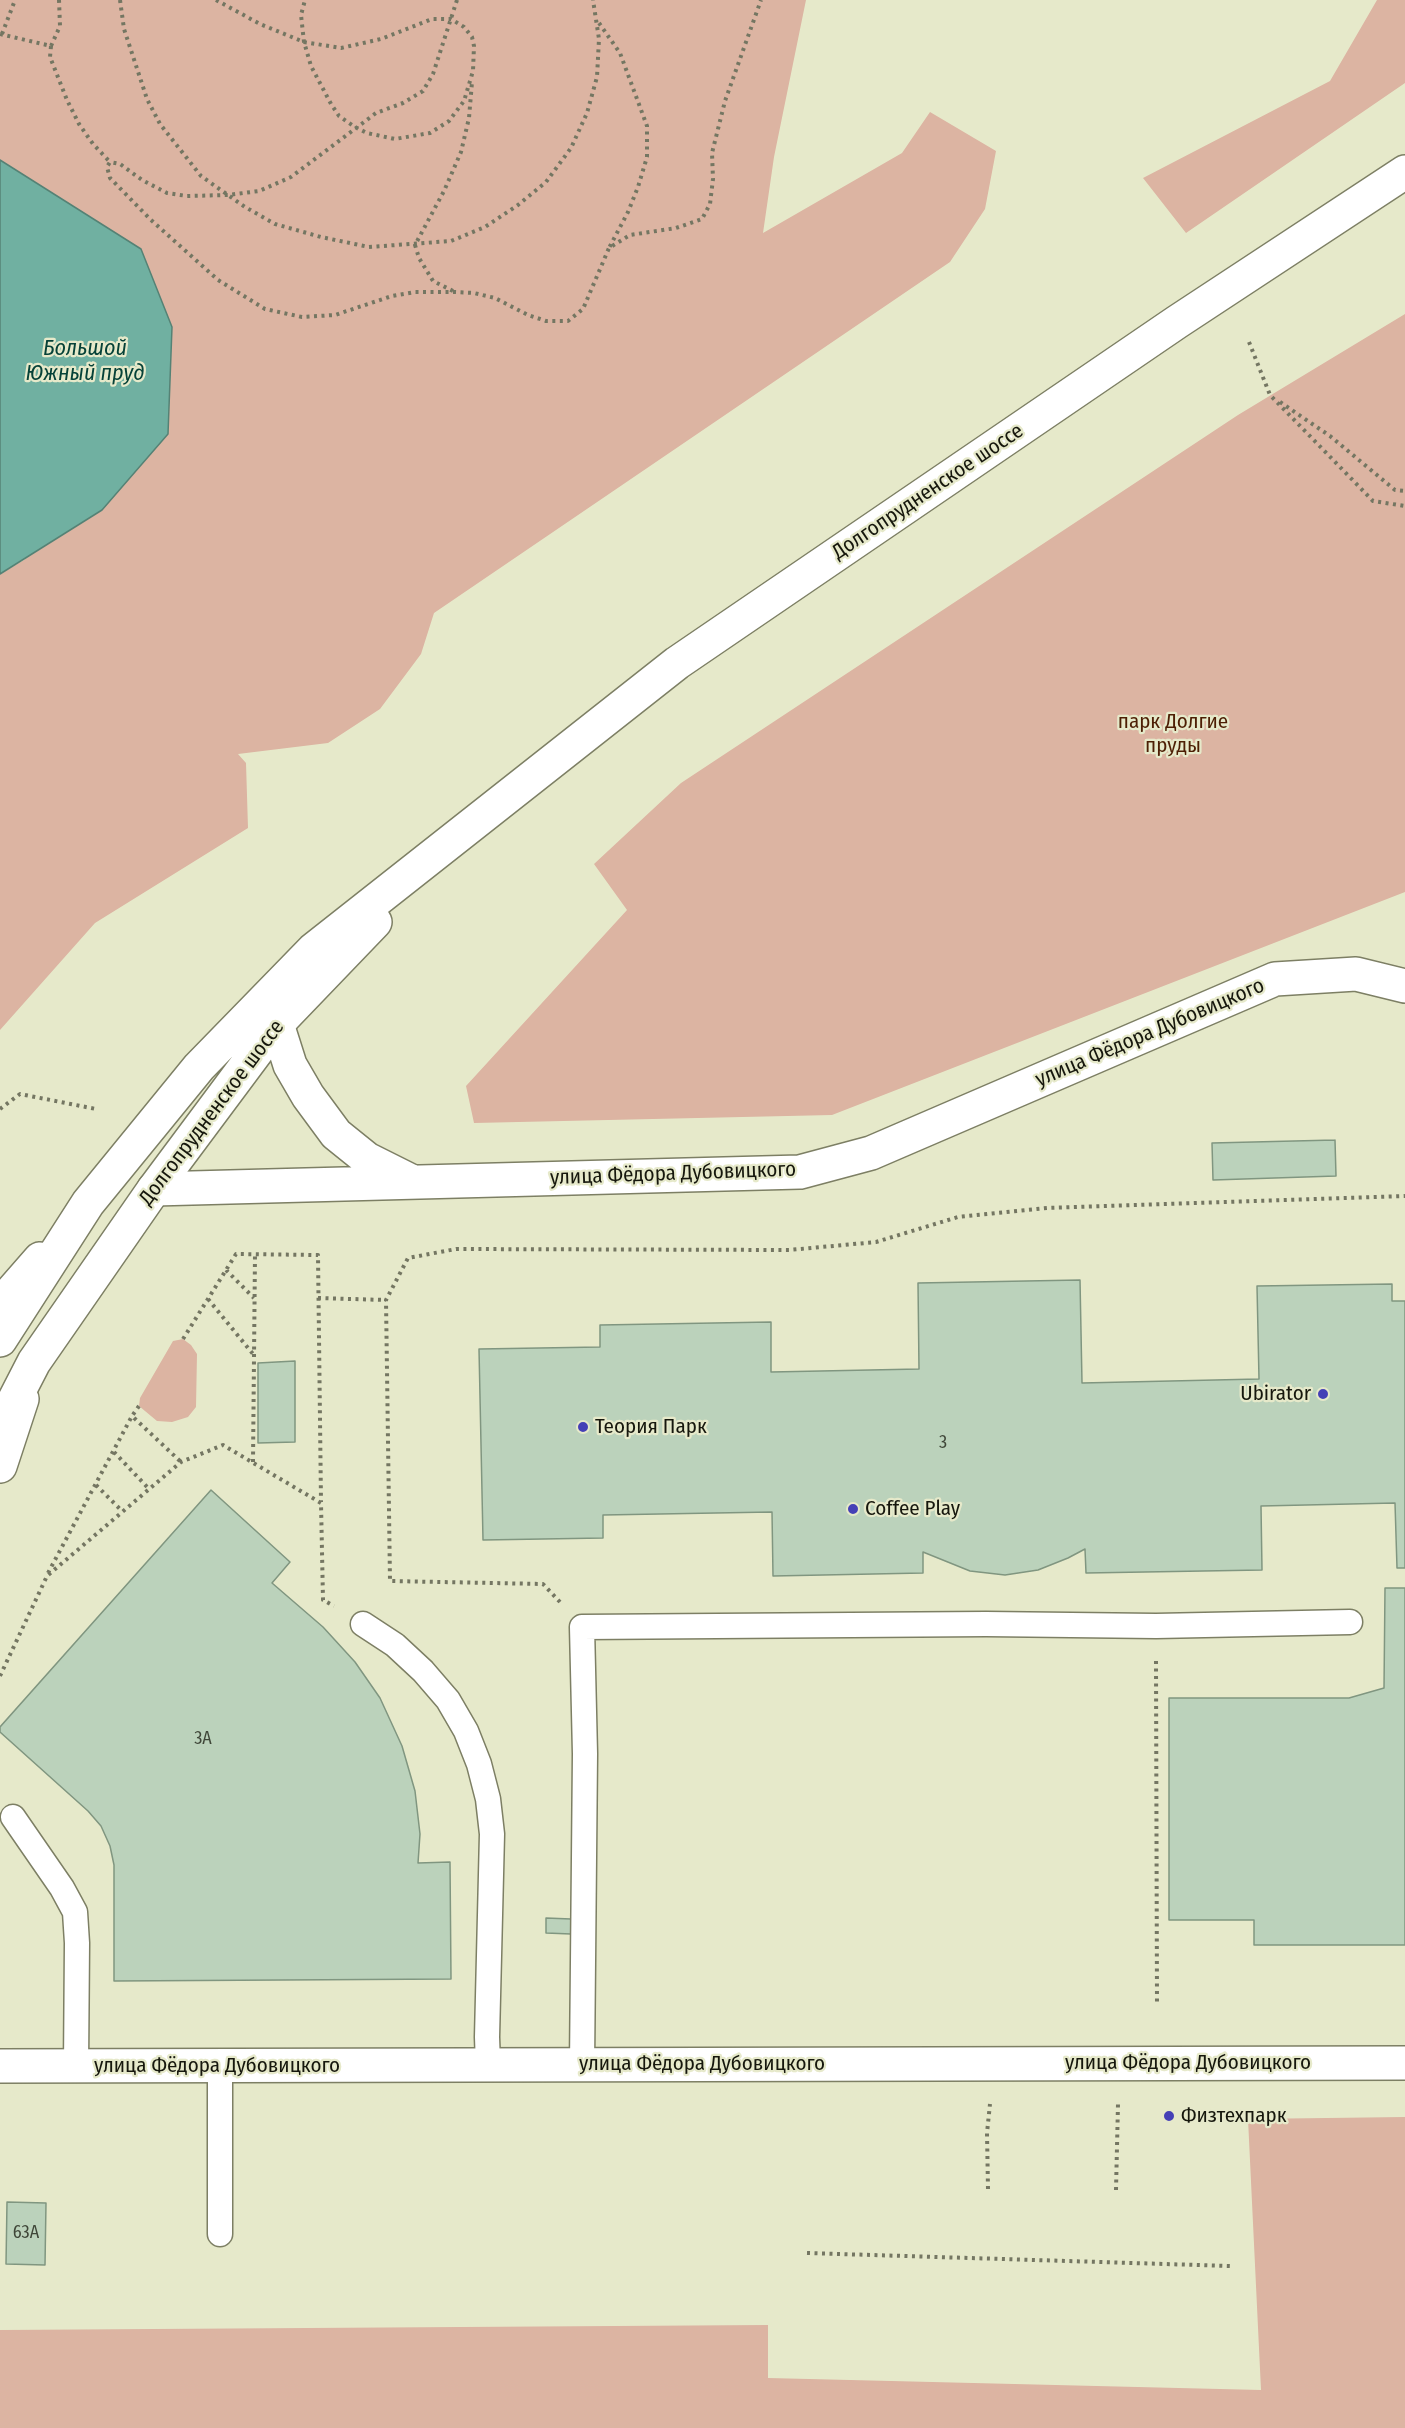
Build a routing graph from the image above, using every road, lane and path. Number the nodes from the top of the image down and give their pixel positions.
1 (15, 0) edge
2 (59, 0) edge
3 (120, 0) edge
4 (216, 0) edge
5 (305, 0) edge
6 (457, 0) edge
7 (593, 0) edge
8 (761, 0) edge
9 (451, 19) junction
10 (597, 20) junction
11 (1, 34) edge
12 (304, 42) junction
13 (51, 46) junction
14 (472, 76) junction
15 (355, 127) junction
16 (110, 162) junction
17 (1405, 172) edge
18 (228, 195) junction
19 (415, 245) junction
20 (609, 248) junction
21 (455, 292) junction
22 (1249, 342) dead end
23 (1270, 395) junction
24 (1405, 491) edge
25 (1405, 506) edge
26 (464, 830) junction
27 (1405, 986) edge
28 (278, 1024) junction
29 (0, 1108) edge
30 (96, 1109) dead end
31 (413, 1182) junction
32 (154, 1188) junction
33 (1405, 1196) edge
34 (88, 1203) junction
35 (255, 1254) junction
36 (226, 1270) junction
37 (318, 1298) junction
38 (208, 1299) junction
39 (254, 1299) junction
40 (386, 1300) junction
41 (0, 1305) edge
42 (0, 1340) edge
43 (183, 1340) dead end
44 (254, 1355) junction
45 (34, 1362) junction
46 (139, 1406) dead end
47 (132, 1416) junction
48 (0, 1428) edge
49 (114, 1452) junction
50 (181, 1462) junction
51 (253, 1463) junction
52 (0, 1466) edge
53 (96, 1485) junction
54 (149, 1489) junction
55 (321, 1503) junction
56 (122, 1511) junction
57 (47, 1576) junction
58 (1350, 1622) dead end
59 (363, 1624) joint
60 (1156, 1626) junction
61 (582, 1627) junction
62 (0, 1676) edge
63 (13, 1817) dead end
64 (1157, 2005) dead end
65 (1405, 2063) edge
66 (488, 2065) junction
67 (582, 2065) junction
68 (0, 2066) edge
69 (76, 2066) junction
70 (220, 2066) junction
71 (990, 2104) dead end
72 (1118, 2104) dead end
73 (988, 2189) dead end
74 (1116, 2190) dead end
75 (220, 2234) dead end
76 (807, 2253) dead end
77 (1230, 2266) dead end

1 - 11 path
2 - 13 path
3 - 18 path
4 - 12 path
5 - 12 path
6 - 9 path
7 - 10 path
8 - 20 path
9 - 12 path
9 - 14 path
9 - 15 path
10 - 19 path
10 - 20 path
11 - 13 path
12 - 15 path
13 - 16 path
14 - 15 path
14 - 19 path
15 - 18 path
16 - 18 path
16 - 21 path
17 - 26 street, Долгопрудненское шоссе
18 - 19 path
19 - 21 path
20 - 21 path
22 - 23 path
23 - 24 path
23 - 25 path
26 - 28 street, Долгопрудненское шоссе
26 - 34 street, Долгопрудненское шоссе
27 - 31 street, улица Фёдора Дубовицкого
28 - 31 street
28 - 32 street, Долгопрудненское шоссе
29 - 30 path
31 - 32 street, улица Фёдора Дубовицкого
32 - 45 street, Долгопрудненское шоссе
33 - 40 path
34 - 41 street
34 - 42 street, Долгопрудненское шоссе
35 - 36 path
35 - 37 path
35 - 39 path
36 - 38 path
36 - 39 path
37 - 40 path
37 - 55 path
38 - 43 path
38 - 44 path
39 - 44 path
40 - 61 path
44 - 51 path
45 - 48 street, Долгопрудненское шоссе
45 - 52 street
46 - 47 path
47 - 49 path
47 - 50 path
49 - 53 path
49 - 54 path
50 - 51 path
50 - 54 path
51 - 55 path
53 - 56 path
53 - 57 path
54 - 56 path
55 - 59 path
56 - 57 path
57 - 62 path
58 - 60 lane
59 - 66 lane
60 - 61 lane
60 - 64 path
61 - 67 lane
63 - 69 lane
65 - 67 street, улица Фёдора Дубовицкого
66 - 67 street, улица Фёдора Дубовицкого
66 - 70 street, улица Фёдора Дубовицкого
68 - 69 street, улица Фёдора Дубовицкого
69 - 70 street, улица Фёдора Дубовицкого
70 - 75 lane
71 - 73 path
72 - 74 path
76 - 77 path

